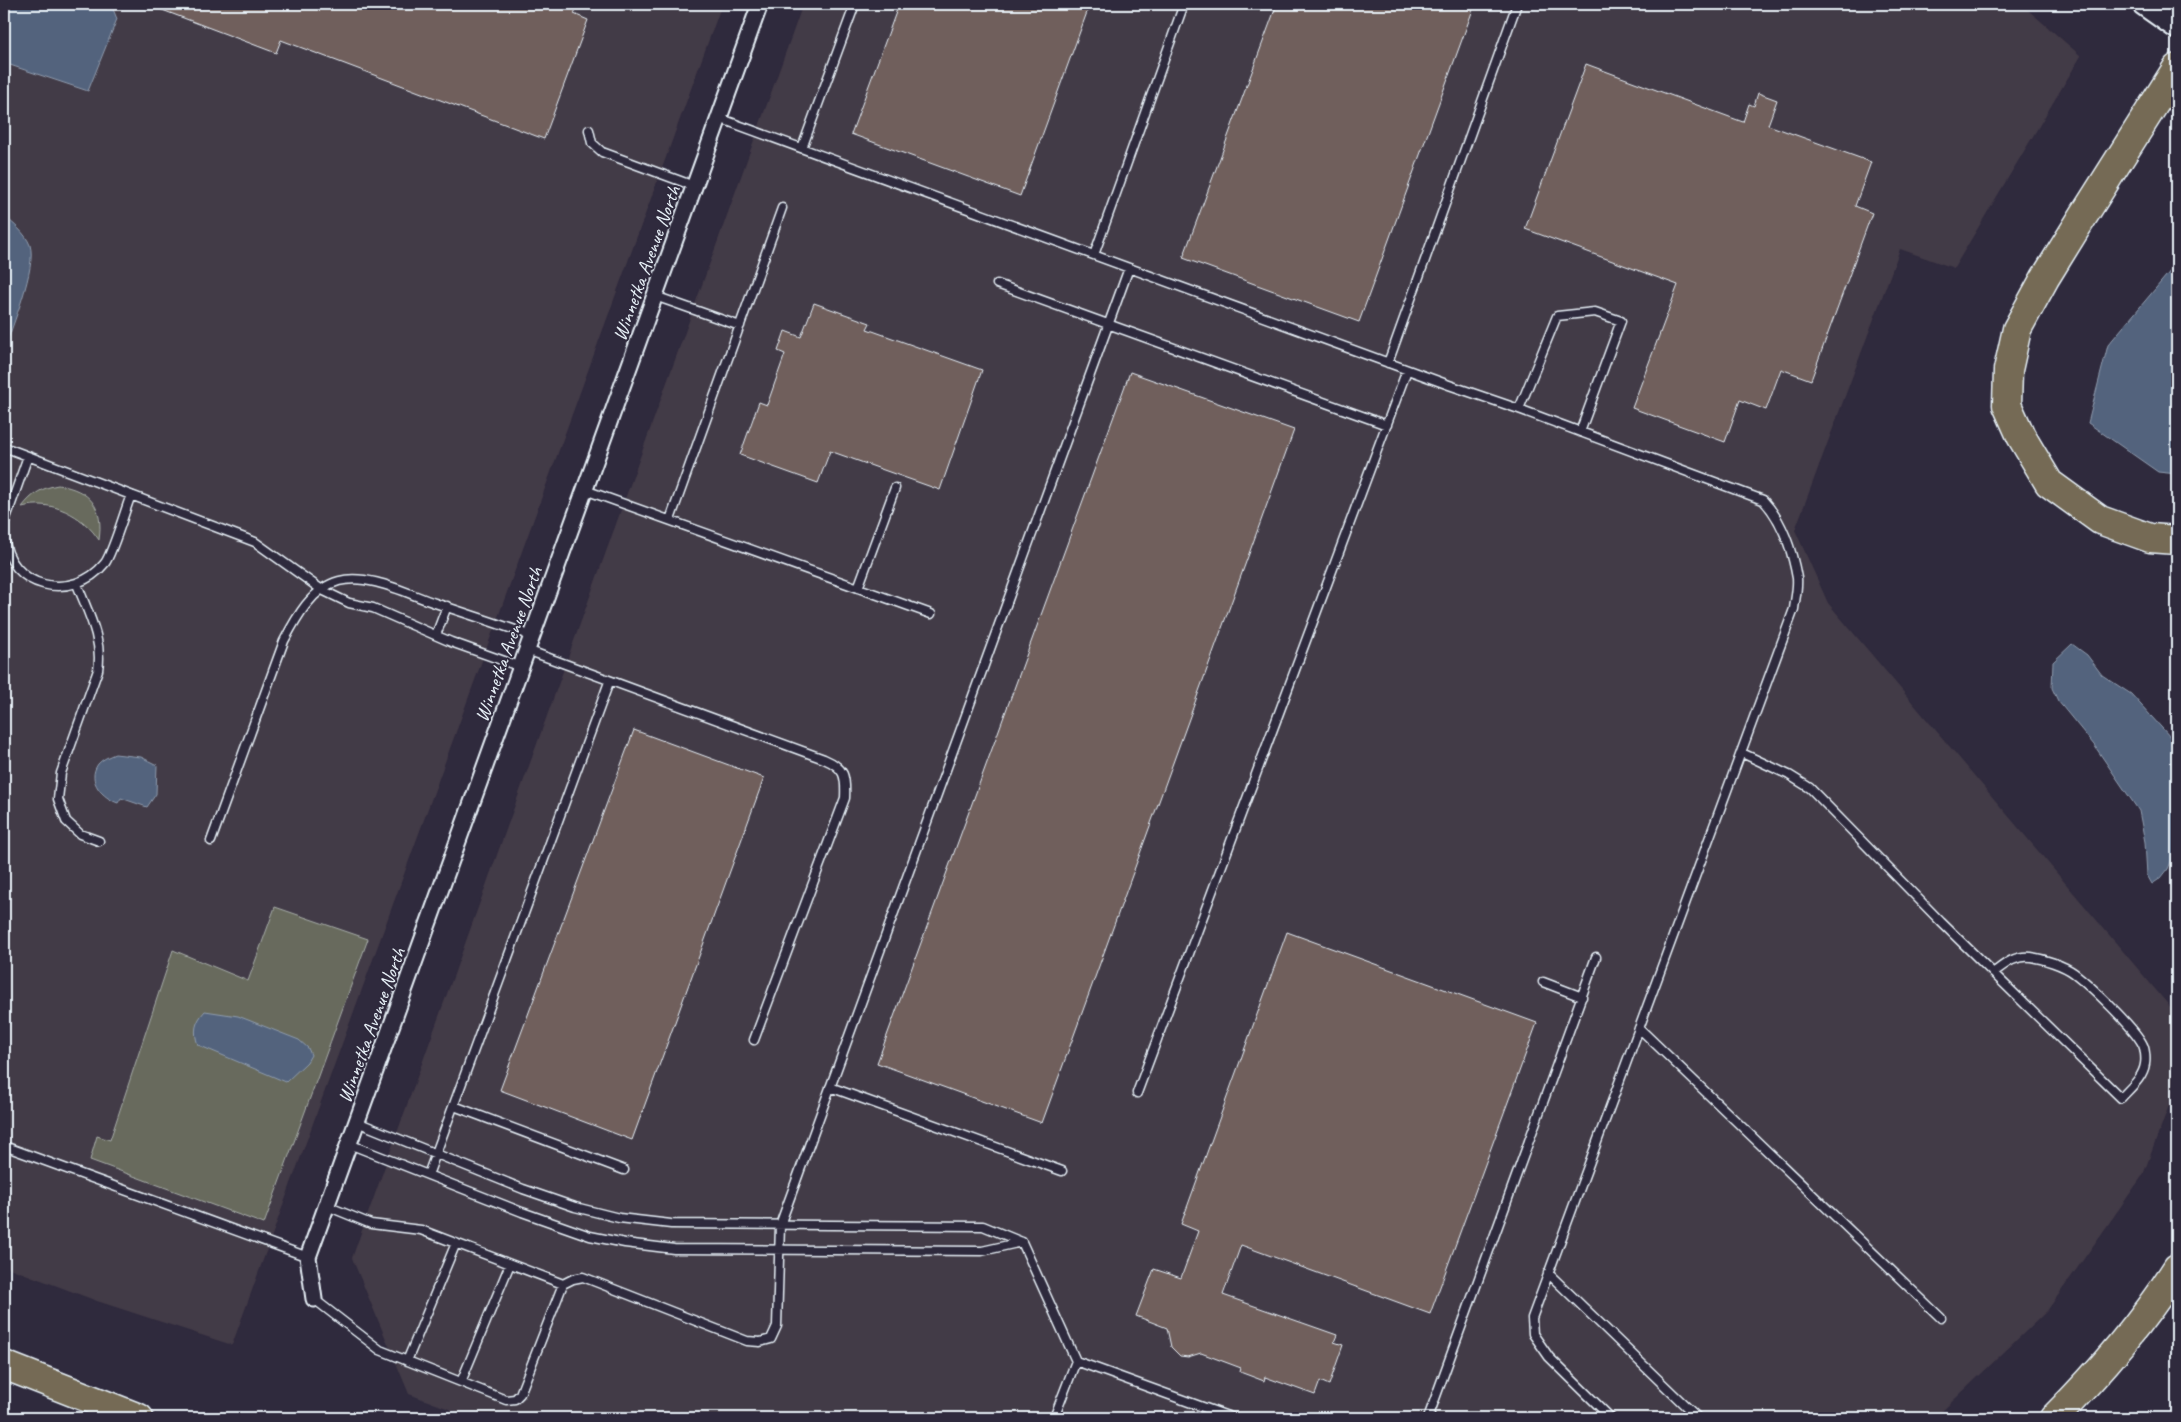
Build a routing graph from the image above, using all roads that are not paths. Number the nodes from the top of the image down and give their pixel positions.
1 (760, 4) edge
2 (855, 4) edge
3 (1184, 4) edge
4 (1517, 4) edge
5 (2143, 4) edge
6 (2177, 28) edge
7 (2177, 68) edge
8 (719, 118) junction
9 (589, 130) dead end
10 (802, 148) junction
11 (694, 186) junction
12 (782, 208) dead end
13 (1094, 255) junction
14 (1129, 268) junction
15 (997, 284) dead end
16 (655, 296) junction
17 (1108, 324) junction
18 (740, 326) junction
19 (1388, 362) junction
20 (1407, 370) junction
21 (1519, 409) junction
22 (1387, 425) junction
23 (1580, 432) junction
24 (4, 447) edge
25 (28, 456) junction
26 (895, 488) dead end
27 (585, 490) junction
28 (131, 495) junction
29 (670, 520) junction
30 (4, 524) edge
31 (4, 535) edge
32 (2177, 540) edge
33 (76, 584) junction
34 (858, 588) junction
35 (322, 590) junction
36 (446, 606) junction
37 (931, 614) dead end
38 (436, 635) junction
39 (532, 636) junction
40 (527, 650) junction
41 (521, 667) junction
42 (609, 682) junction
43 (1742, 753) junction
44 (99, 841) dead end
45 (211, 841) dead end
46 (1596, 958) dead end
47 (1993, 973) junction
48 (1543, 982) dead end
49 (1582, 997) junction
50 (1639, 1028) junction
51 (754, 1040) dead end
52 (830, 1087) junction
53 (1137, 1093) dead end
54 (454, 1106) junction
55 (357, 1122) junction
56 (349, 1144) junction
57 (4, 1146) edge
58 (436, 1154) junction
59 (624, 1170) dead end
60 (1062, 1171) dead end
61 (428, 1175) junction
62 (327, 1206) junction
63 (780, 1225) junction
64 (1022, 1242) junction
65 (456, 1243) junction
66 (780, 1250) junction
67 (308, 1257) junction
68 (510, 1264) junction
69 (2177, 1268) edge
70 (1548, 1274) junction
71 (563, 1284) junction
72 (314, 1299) joint
73 (1941, 1318) dead end
74 (407, 1361) junction
75 (1076, 1361) junction
76 (4, 1365) edge
77 (29, 1375) junction
78 (461, 1382) junction
79 (139, 1418) edge
80 (156, 1418) edge
81 (1054, 1418) edge
82 (1233, 1418) edge
83 (1428, 1418) edge
84 (1611, 1418) edge
85 (1698, 1418) edge
86 (2054, 1418) edge

1 - 8 street, Winnetka Avenue North
2 - 10 lane
3 - 13 lane
4 - 19 lane
5 - 6 street
7 - 32 highway
8 - 10 lane
8 - 11 street, Winnetka Avenue North
9 - 11 lane
10 - 13 lane
11 - 16 street, Winnetka Avenue North
12 - 18 lane
13 - 14 lane
14 - 17 lane
14 - 19 lane
15 - 17 lane
16 - 18 lane
16 - 27 street, Winnetka Avenue North
17 - 22 lane
17 - 52 lane
18 - 29 lane
19 - 20 lane
20 - 21 lane
20 - 22 lane
21 - 23 lane
21 - 23 lane
22 - 53 lane
23 - 43 lane
24 - 25 lane
25 - 28 lane
25 - 30 lane
26 - 34 lane
27 - 29 lane
27 - 39 street, Winnetka Avenue North
28 - 33 lane
28 - 35 lane
29 - 34 lane
31 - 33 lane
33 - 44 lane
34 - 37 lane
35 - 36 lane
35 - 38 lane
35 - 45 lane
36 - 38 lane
36 - 39 lane
38 - 41 lane
39 - 40 street, Winnetka Avenue North
40 - 41 street, Winnetka Avenue North
40 - 42 lane
41 - 55 street, Winnetka Avenue North
42 - 51 lane
42 - 54 lane
43 - 47 lane
43 - 50 lane
46 - 49 lane
47 - 47 lane
48 - 49 lane
49 - 83 lane
50 - 70 lane
50 - 73 lane
52 - 60 lane
52 - 63 lane
54 - 58 lane
54 - 59 lane
55 - 56 street, Winnetka Avenue North
55 - 58 lane
56 - 61 lane
56 - 62 street, Winnetka Avenue North
57 - 67 lane
58 - 61 lane
58 - 63 lane
61 - 66 lane
62 - 65 lane
62 - 67 street, Winnetka Avenue North
63 - 64 lane
63 - 66 lane
64 - 66 lane
64 - 75 lane
65 - 68 lane
65 - 74 lane
66 - 71 lane
67 - 72 street, Winnetka Avenue North
68 - 71 lane
68 - 78 lane
69 - 86 highway
70 - 84 lane
70 - 85 lane
71 - 78 lane
72 - 74 lane
74 - 78 lane
75 - 81 lane
75 - 82 lane
76 - 77 highway
77 - 79 highway
77 - 80 highway

